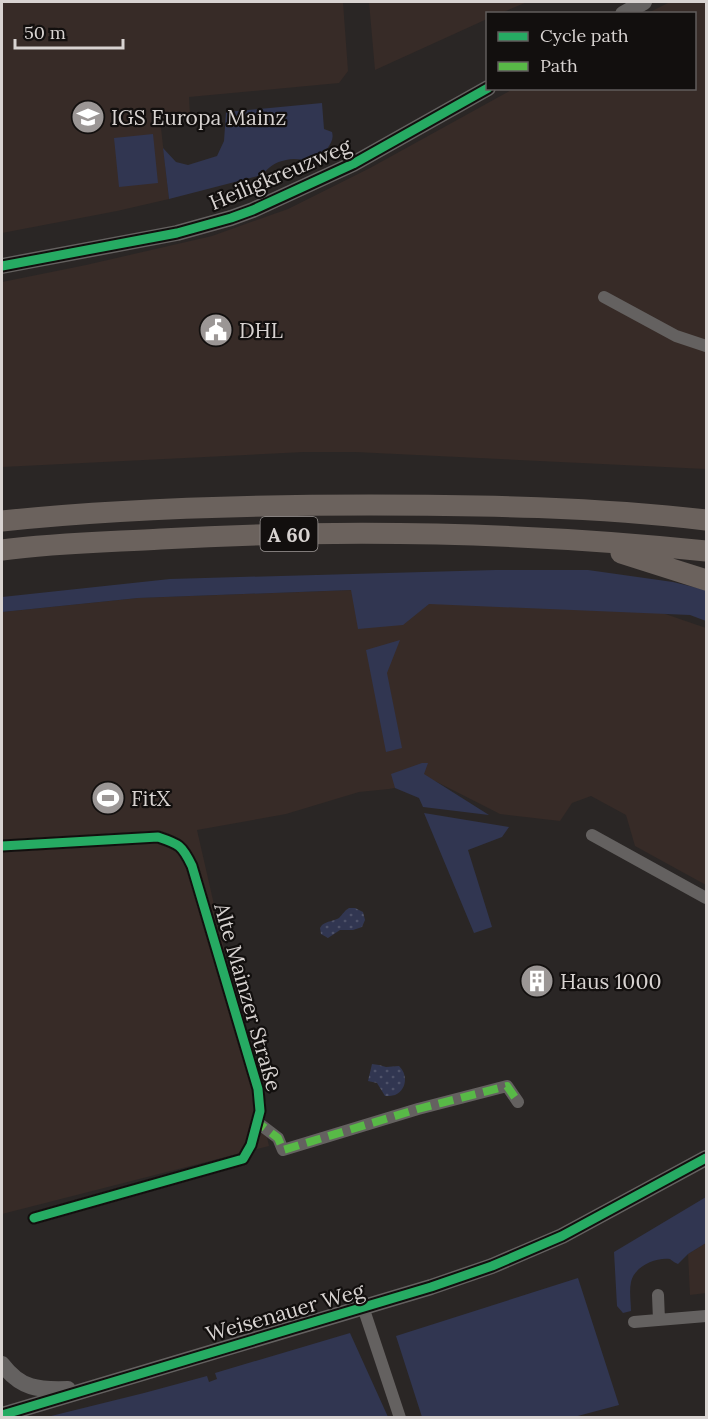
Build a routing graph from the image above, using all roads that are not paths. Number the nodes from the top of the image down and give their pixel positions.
1 (644, 2) edge
2 (626, 12) edge
3 (486, 89) edge
4 (2, 266) edge
5 (604, 297) dead end
6 (706, 346) edge
7 (664, 515) junction
8 (706, 515) edge
9 (706, 520) edge
10 (2, 521) edge
11 (577, 540) junction
12 (2, 550) edge
13 (706, 551) edge
14 (706, 580) edge
15 (592, 835) dead end
16 (2, 846) edge
17 (706, 898) edge
18 (518, 1102) dead end
19 (257, 1122) junction
20 (706, 1158) edge
21 (34, 1218) dead end
22 (658, 1294) dead end
23 (363, 1307) junction
24 (706, 1316) edge
25 (659, 1320) junction
26 (634, 1322) dead end
27 (2, 1364) edge
28 (87, 1388) junction
29 (2, 1414) edge
30 (400, 1418) edge

1 - 2 street
3 - 4 street, Heiligkreuzweg
5 - 6 street
7 - 8 highway
7 - 9 highway, A 60
7 - 10 highway, A 60
11 - 12 highway, A 60
11 - 13 highway, A 60
11 - 14 highway
15 - 17 street
16 - 19 street, Alte Mainzer Straße
18 - 19 street, Alte Mainzer Straße
19 - 21 street, Alte Mainzer Straße
20 - 23 street, Weisenauer Weg
22 - 25 street
23 - 28 street, Weisenauer Weg
23 - 30 street
24 - 25 street
25 - 26 street
27 - 28 street
28 - 29 street, Weisenauer Weg

